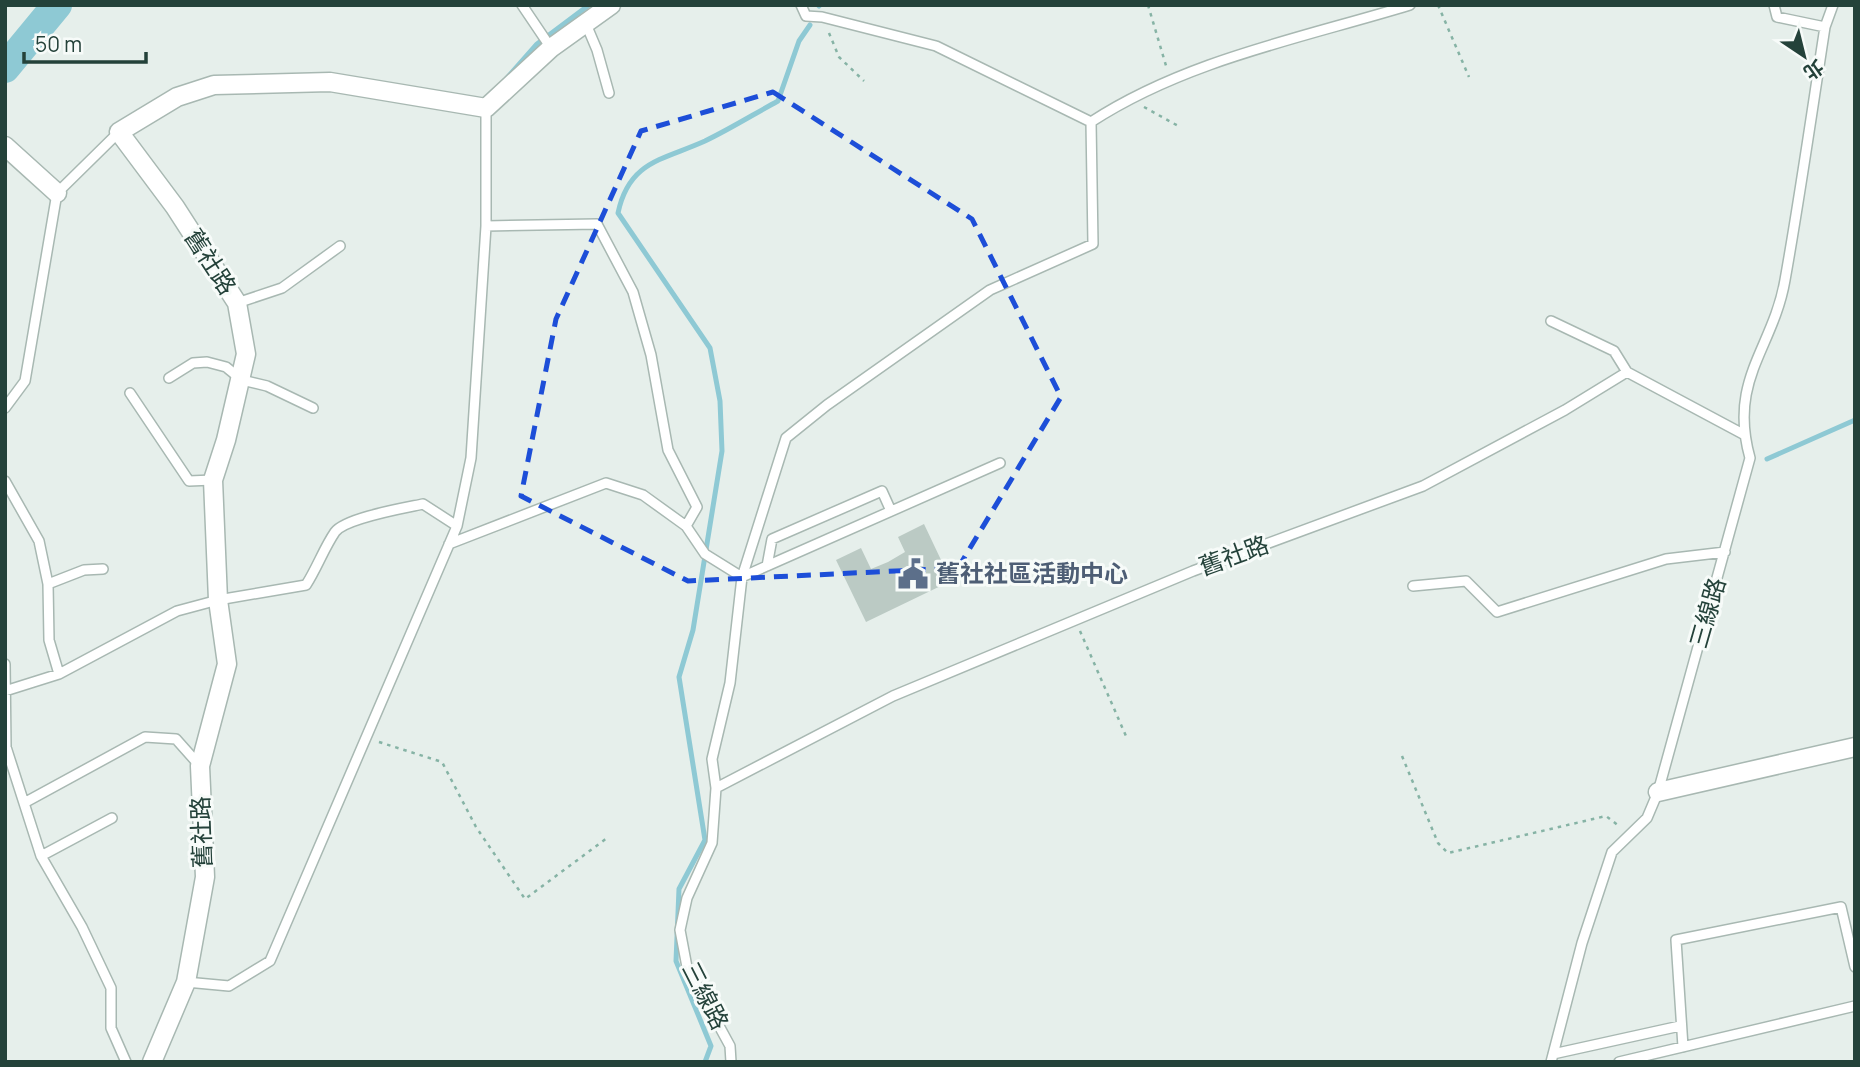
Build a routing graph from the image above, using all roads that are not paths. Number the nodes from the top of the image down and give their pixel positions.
1 (523, 5) edge
2 (611, 5) edge
3 (801, 5) edge
4 (1410, 5) edge
5 (1773, 5) edge
6 (1833, 5) edge
7 (586, 24) junction
8 (1825, 27) junction
9 (551, 48) junction
10 (609, 93) dead end
11 (486, 107) junction
12 (1091, 122) junction
13 (119, 132) junction
14 (5, 146) edge
15 (57, 193) junction
16 (486, 226) junction
17 (340, 246) dead end
18 (237, 303) junction
19 (1550, 321) dead end
20 (1627, 372) junction
21 (169, 378) dead end
22 (242, 380) junction
23 (130, 393) dead end
24 (5, 408) edge
25 (313, 408) dead end
26 (1744, 434) junction
27 (1000, 463) dead end
28 (213, 480) junction
29 (5, 481) edge
30 (891, 511) junction
31 (457, 526) junction
32 (686, 526) junction
33 (449, 544) junction
34 (1725, 552) junction
35 (767, 566) junction
36 (103, 569) dead end
37 (742, 577) junction
38 (48, 584) junction
39 (1413, 586) dead end
40 (218, 600) junction
41 (5, 663) edge
42 (59, 674) junction
43 (6, 691) edge
44 (1855, 747) edge
45 (8, 762) edge
46 (200, 766) junction
47 (716, 788) junction
48 (1658, 792) junction
49 (24, 803) junction
50 (112, 818) dead end
51 (41, 856) junction
52 (1855, 968) edge
53 (186, 982) junction
54 (1855, 1006) edge
55 (1680, 1026) junction
56 (1683, 1047) junction
57 (1552, 1058) edge
58 (126, 1062) edge
59 (152, 1062) edge
60 (730, 1062) edge
61 (1619, 1062) edge

1 - 9 lane
2 - 7 street
3 - 12 lane
4 - 12 lane
5 - 8 lane
6 - 8 lane, 三線路
7 - 9 street
7 - 10 lane
8 - 26 lane, 三線路
9 - 11 street
11 - 13 street
11 - 16 lane
12 - 37 lane
13 - 15 lane
13 - 18 street, 舊社路
14 - 15 street
15 - 24 lane
16 - 31 lane
16 - 32 lane
17 - 18 lane
18 - 22 street, 舊社路
19 - 20 lane
20 - 26 lane
20 - 47 lane, 舊社路
21 - 22 lane
22 - 25 lane
22 - 28 street, 舊社路
23 - 28 lane
26 - 34 lane, 三線路
27 - 30 lane
28 - 40 street, 舊社路
29 - 38 lane
30 - 35 lane
30 - 35 lane
31 - 33 lane
31 - 40 lane
32 - 33 lane
32 - 37 lane
33 - 53 lane
34 - 39 lane
34 - 48 lane, 三線路
35 - 37 lane
36 - 38 lane
37 - 47 lane
38 - 42 lane
40 - 42 lane
40 - 46 street, 舊社路
41 - 43 lane
42 - 43 lane
43 - 45 lane
44 - 48 street
45 - 49 lane
46 - 49 lane
46 - 53 street, 舊社路
47 - 60 lane, 三線路
48 - 57 lane, 三線路
49 - 51 lane
50 - 51 lane
51 - 58 lane
52 - 55 lane
53 - 59 street, 舊社路
54 - 56 lane
55 - 56 lane
55 - 57 lane
56 - 61 lane

